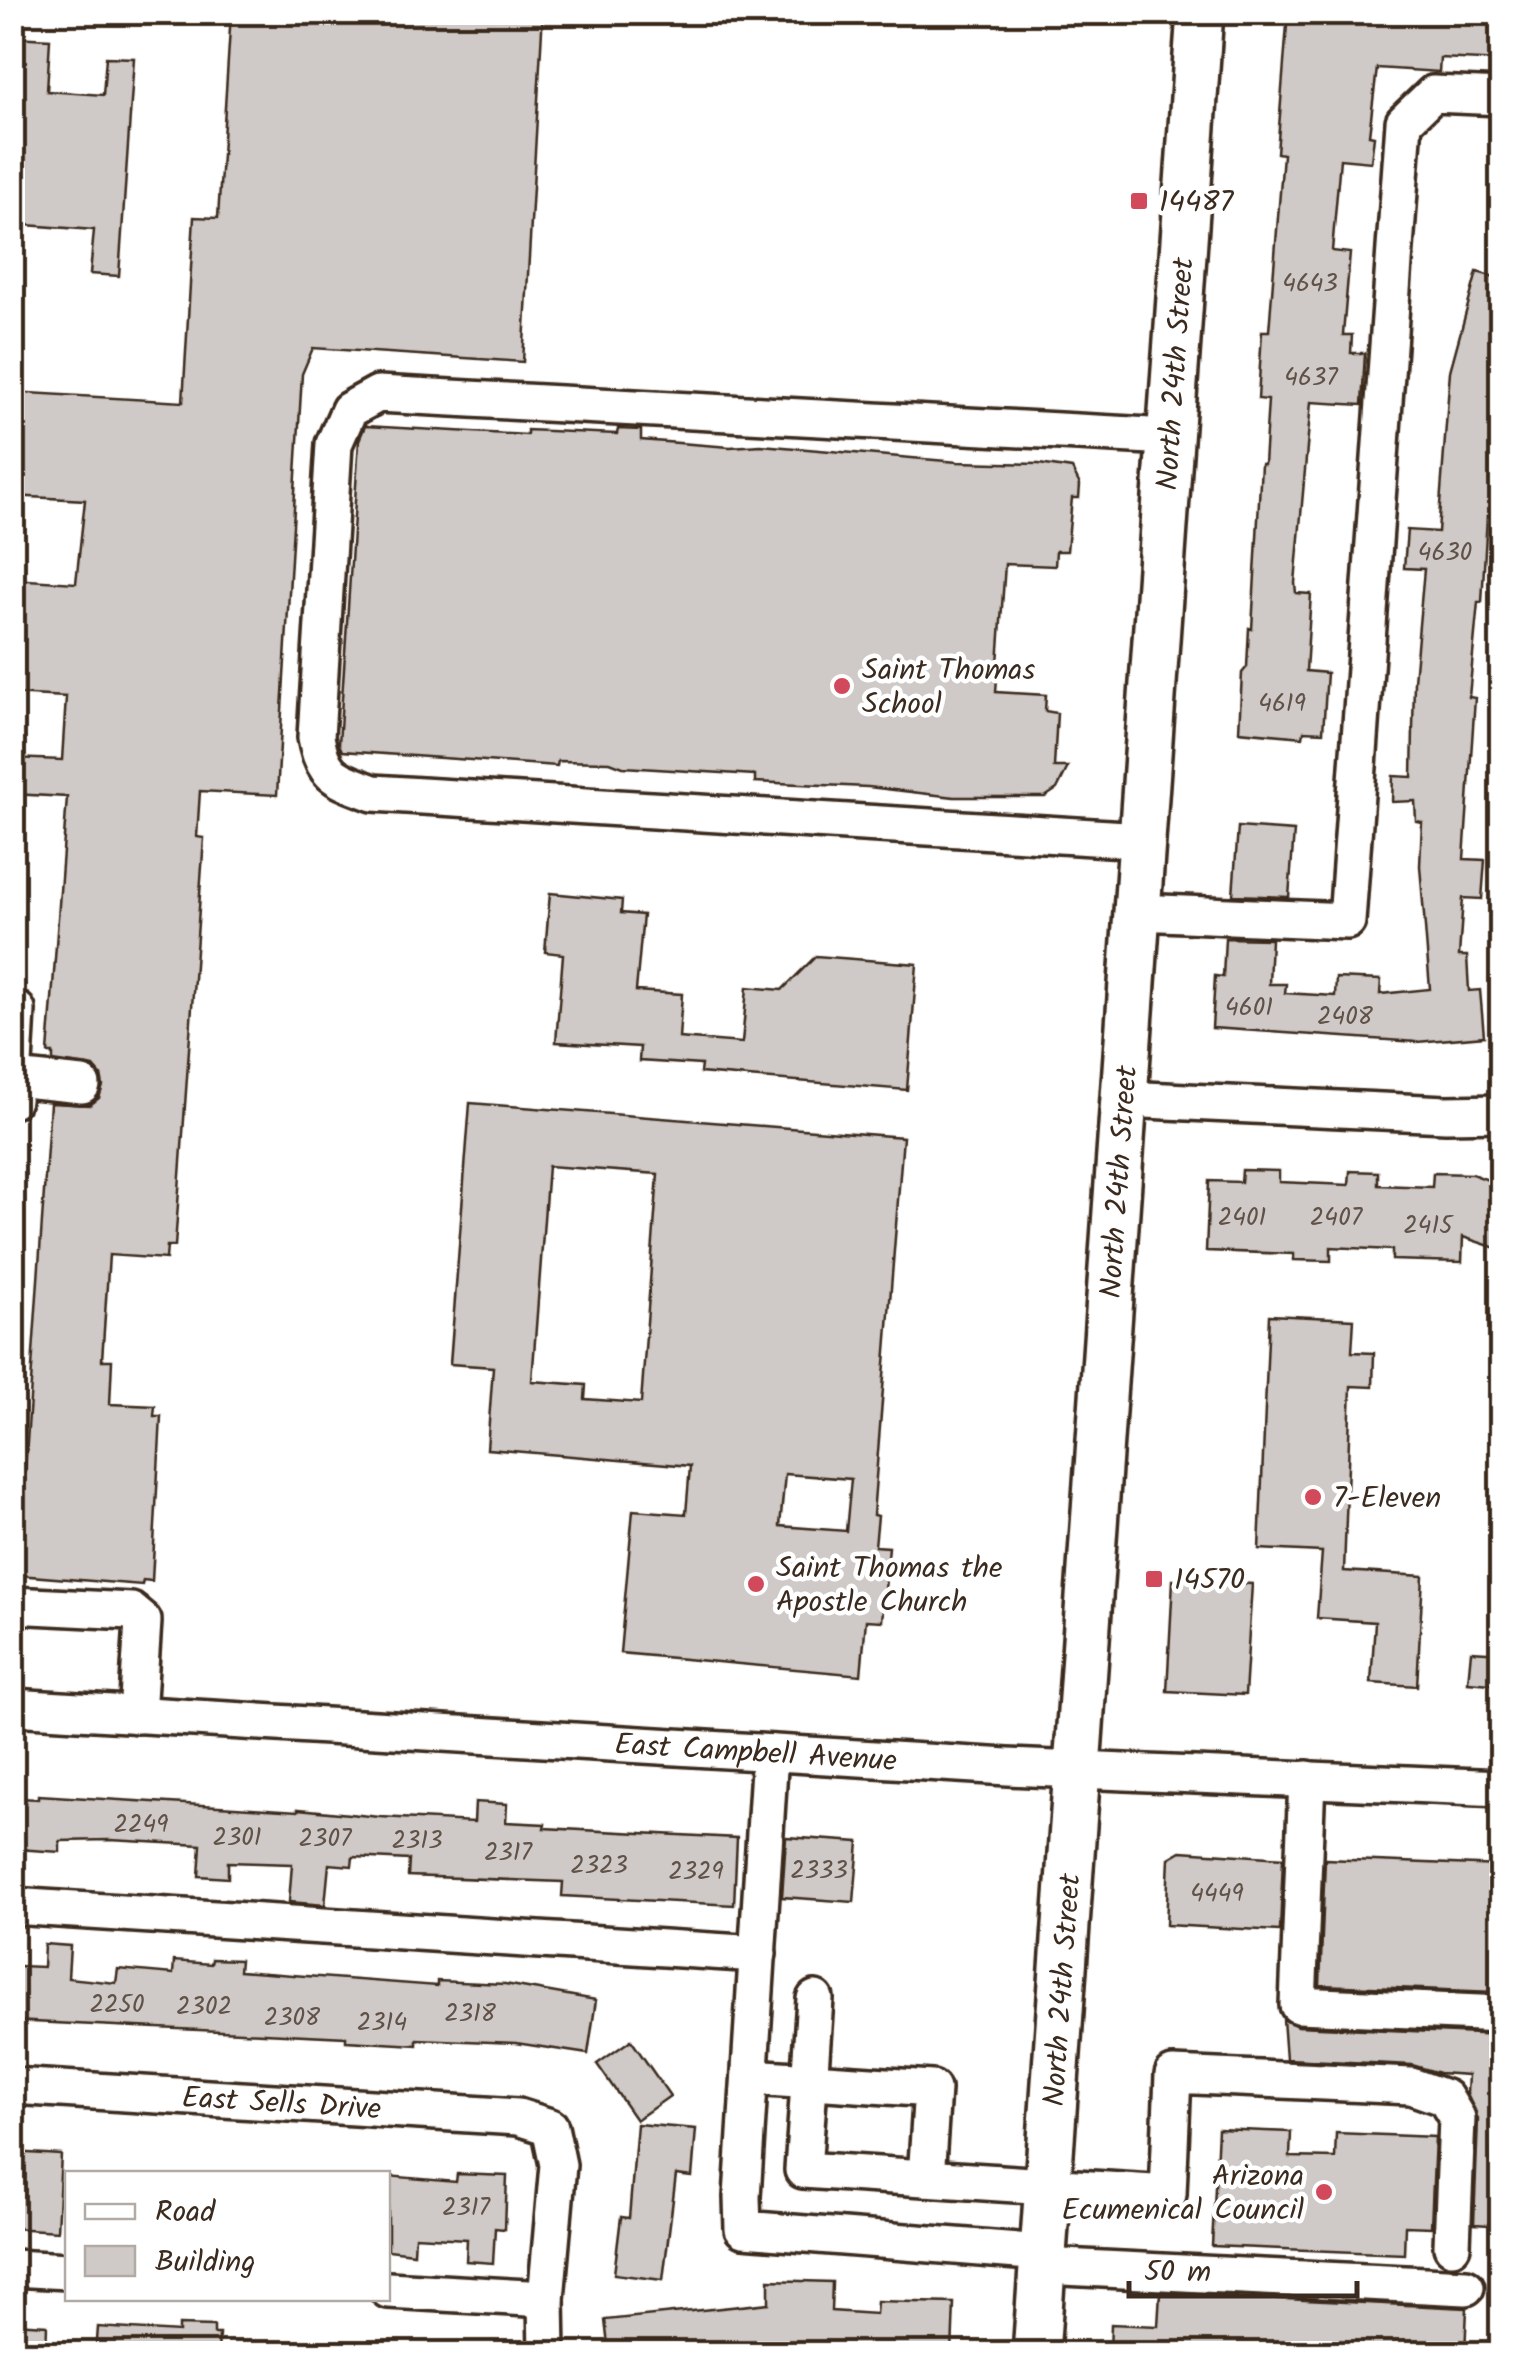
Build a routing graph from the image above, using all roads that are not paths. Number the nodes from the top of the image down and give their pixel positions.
1 (1200, 12) edge
2 (1502, 96) edge
3 (1169, 438) junction
4 (1142, 840) junction
5 (1138, 912) junction
6 (16, 1010) dead end
7 (14, 1078) edge
8 (82, 1085) dead end
9 (1124, 1099) junction
10 (12, 1100) edge
11 (1502, 1113) edge
12 (12, 1605) edge
13 (12, 1707) edge
14 (137, 1715) junction
15 (770, 1753) junction
16 (1077, 1768) junction
17 (1307, 1779) junction
18 (1502, 1788) edge
19 (12, 1906) edge
20 (758, 1954) junction
21 (815, 1999) dead end
22 (1502, 2014) edge
23 (750, 2077) junction
24 (810, 2080) junction
25 (12, 2086) edge
26 (926, 2178) junction
27 (1048, 2187) junction
28 (1452, 2246) dead end
29 (1043, 2260) junction
30 (12, 2268) edge
31 (65, 2271) edge
32 (1466, 2288) dead end
33 (390, 2290) edge
34 (546, 2299) junction
35 (548, 2354) edge
36 (1036, 2354) edge

1 - 3 main road, North 24th Street
2 - 5 street
3 - 4 main road, North 24th Street
3 - 4 street
4 - 5 main road, North 24th Street
5 - 9 main road, North 24th Street
6 - 7 street
7 - 8 street
7 - 10 street
9 - 11 street
9 - 16 main road, North 24th Street
12 - 14 street
13 - 14 street, East Campbell Avenue
14 - 15 street, East Campbell Avenue
15 - 16 street, East Campbell Avenue
15 - 20 street
16 - 17 street, East Campbell Avenue
16 - 27 main road, North 24th Street
17 - 18 street, East Campbell Avenue
17 - 22 street
19 - 20 street
20 - 23 street
21 - 24 street
23 - 24 street
23 - 29 street
24 - 26 street
24 - 26 street
25 - 34 street, East Sells Drive
26 - 27 street
27 - 28 street
27 - 29 main road, North 24th Street
29 - 32 street
29 - 36 main road, North 24th Street
30 - 31 street
33 - 34 street
34 - 35 street

